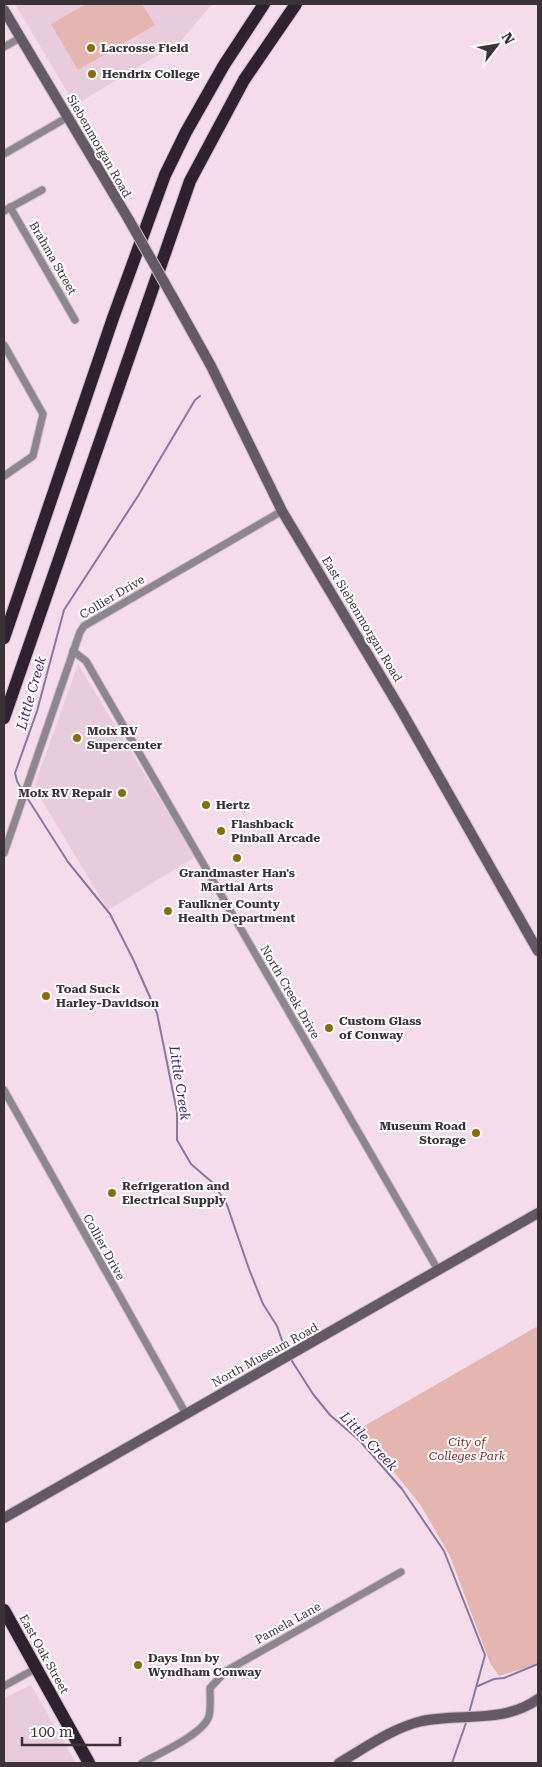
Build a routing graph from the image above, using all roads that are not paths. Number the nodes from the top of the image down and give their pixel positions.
1 (264, 4) edge
2 (296, 4) edge
3 (4, 10) edge
4 (20, 38) junction
5 (4, 47) edge
6 (68, 117) junction
7 (4, 154) edge
8 (42, 190) dead end
9 (7, 209) edge
10 (172, 296) joint
11 (75, 320) dead end
12 (4, 345) edge
13 (4, 476) edge
14 (282, 511) junction
15 (4, 638) edge
16 (73, 652) junction
17 (4, 718) edge
18 (4, 853) edge
19 (538, 951) edge
20 (4, 1090) edge
21 (538, 1213) edge
22 (438, 1270) junction
23 (186, 1414) junction
24 (4, 1518) edge
25 (401, 1572) dead end
26 (4, 1610) edge
27 (36, 1669) junction
28 (4, 1686) edge
29 (538, 1700) edge
30 (89, 1763) edge
31 (142, 1763) edge
32 (339, 1763) edge

1 - 15 highway
2 - 17 highway
3 - 4 street, Siebenmorgan Road
4 - 5 street
4 - 6 street, Siebenmorgan Road
6 - 7 street
6 - 10 street, Siebenmorgan Road, bridge
8 - 9 street
9 - 11 street, Brahma Street
10 - 14 street, East Siebenmorgan Road
12 - 13 street
14 - 16 street, Collier Drive
14 - 19 street, East Siebenmorgan Road
16 - 18 street, Collier Drive
16 - 22 street, North Creek Drive
20 - 23 street, Collier Drive
21 - 22 street, North Museum Road
22 - 23 street, North Museum Road
23 - 24 street, North Museum Road
25 - 31 street, Pamela Lane
26 - 27 highway, East Oak Street
27 - 28 street
27 - 30 highway, East Oak Street
29 - 32 street

